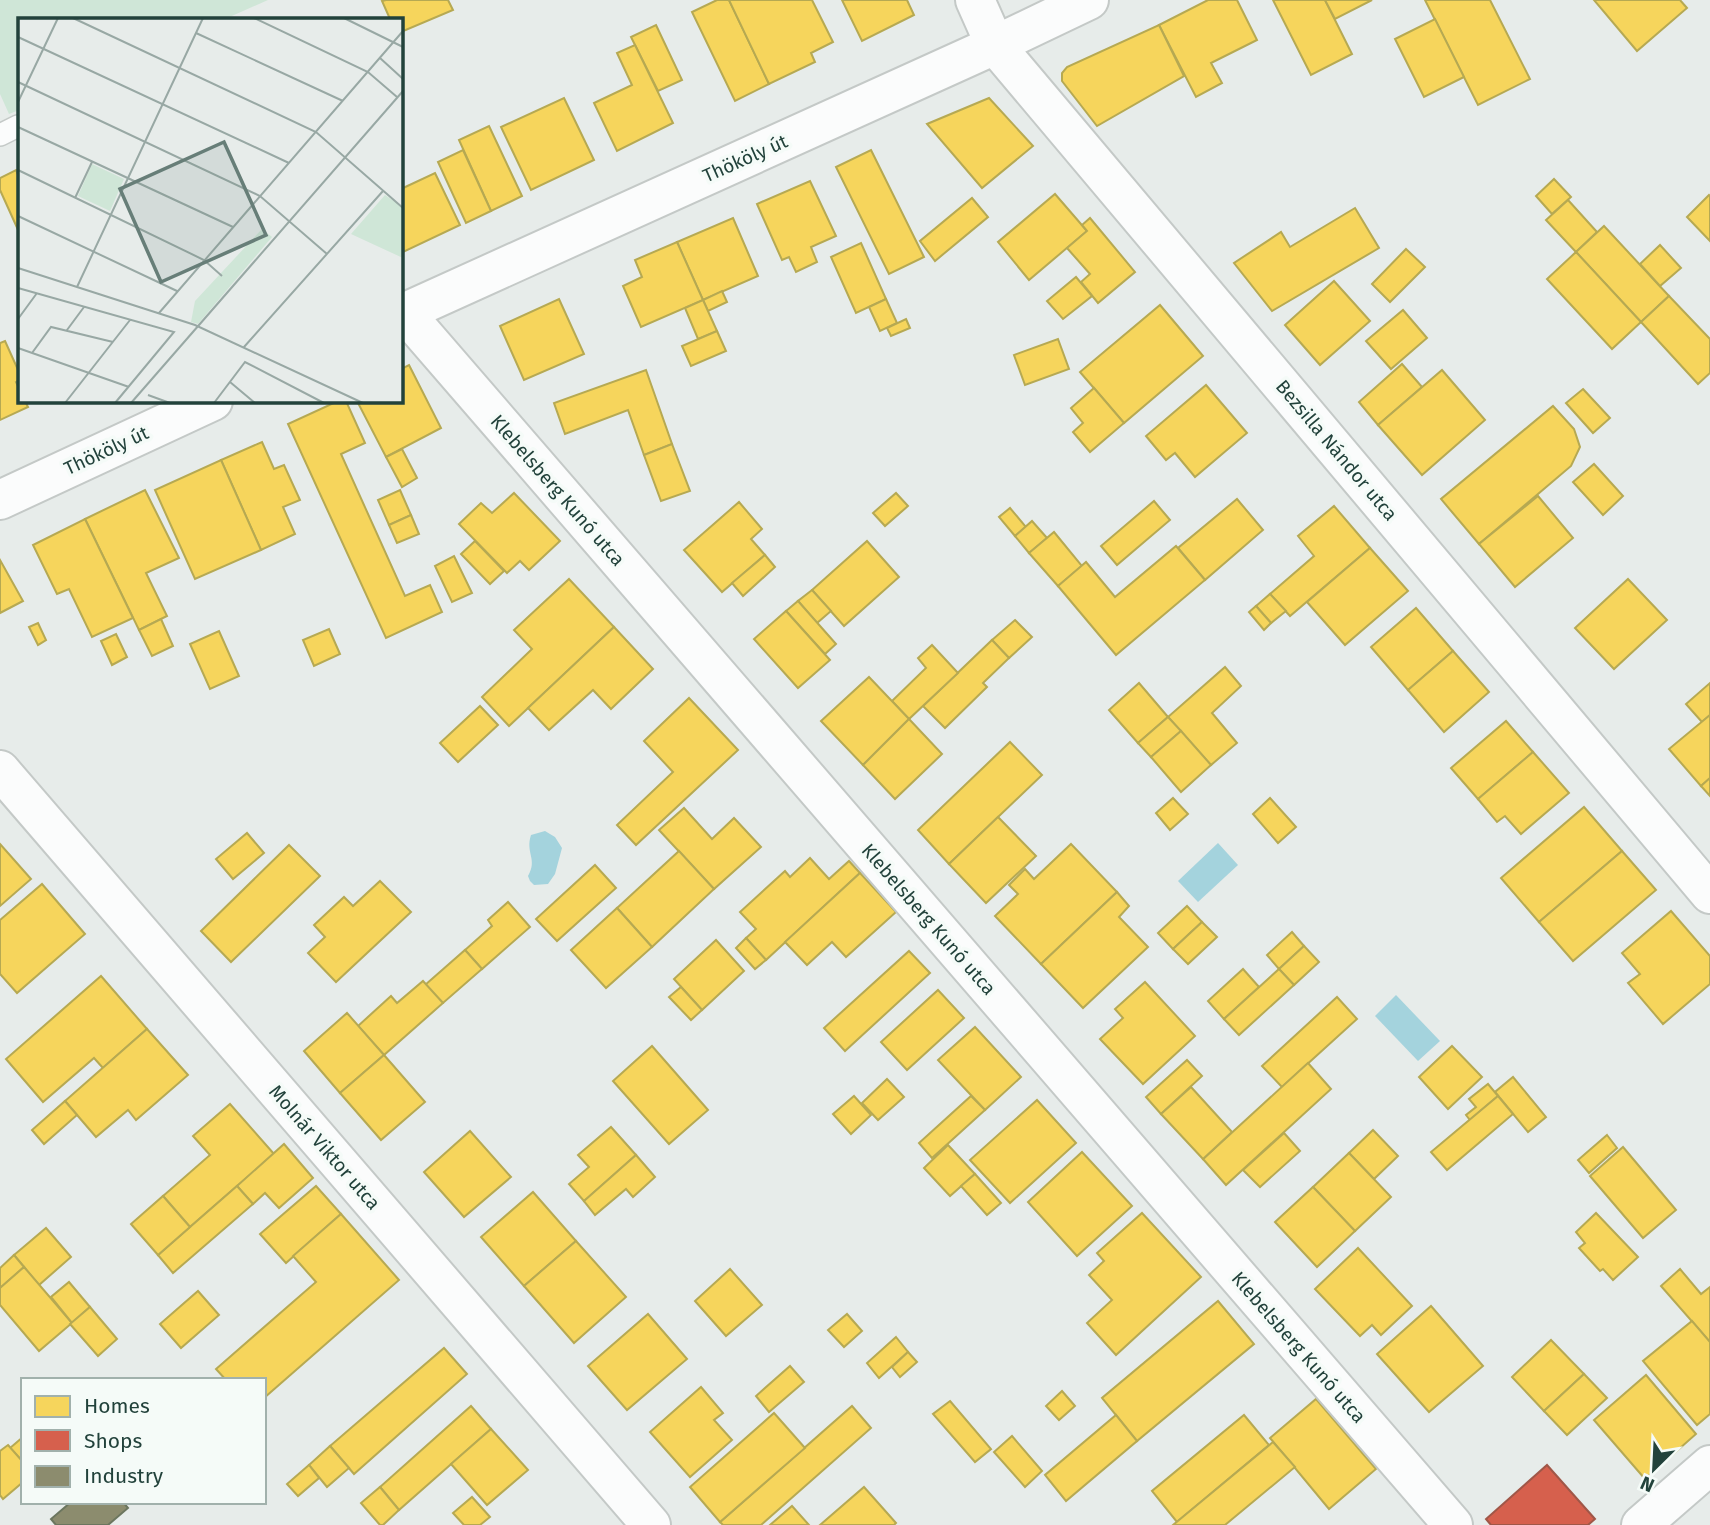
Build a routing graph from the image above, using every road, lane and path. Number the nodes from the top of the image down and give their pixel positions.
1 (975, 0) edge
2 (1089, 0) edge
3 (995, 45) junction
4 (18, 126) edge
5 (0, 135) edge
6 (402, 313) edge
7 (211, 402) edge
8 (0, 500) edge
9 (0, 770) edge
10 (1710, 894) edge
11 (1710, 1465) edge
12 (651, 1525) edge
13 (1453, 1525) edge
14 (1641, 1525) edge

1 - 3 street, Bezsilla Nándor utca
2 - 3 street, Thököly út
3 - 6 street, Thököly út
3 - 10 street, Bezsilla Nándor utca
4 - 5 lane
6 - 13 street, Klebelsberg Kunó utca
7 - 8 street, Thököly út
9 - 12 street, Molnár Viktor utca
11 - 14 street

